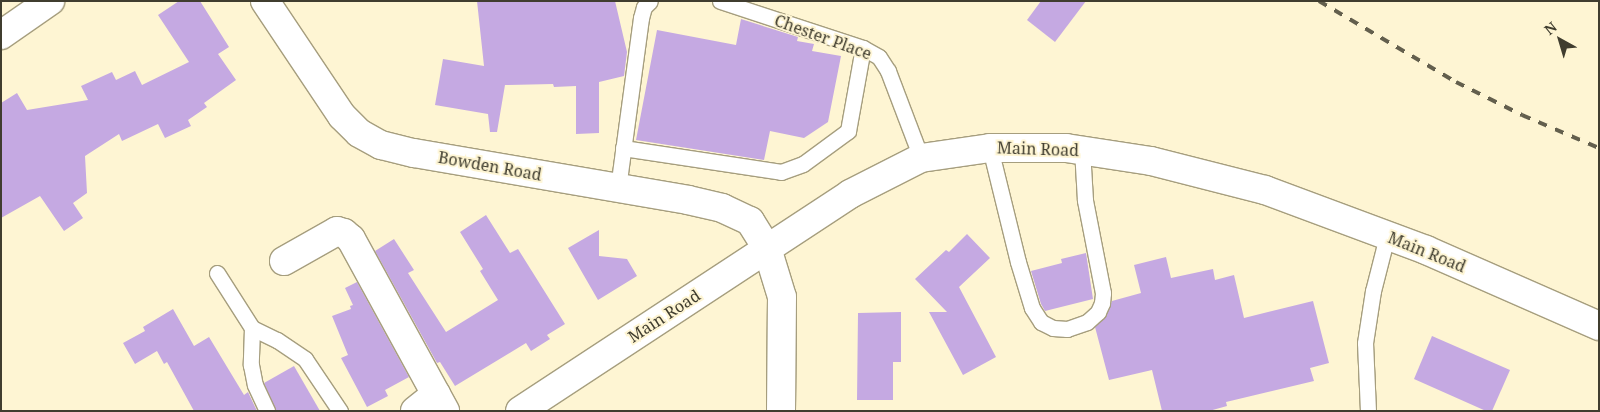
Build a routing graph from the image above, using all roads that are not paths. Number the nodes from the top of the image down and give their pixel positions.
1 (50, 1) edge
2 (266, 1) edge
3 (650, 1) edge
4 (720, 1) edge
5 (1, 34) edge
6 (863, 48) junction
7 (623, 148) junction
8 (990, 148) junction
9 (1082, 150) junction
10 (921, 158) junction
11 (618, 188) junction
12 (1387, 236) junction
13 (767, 248) junction
14 (284, 261) dead end
15 (217, 272) dead end
16 (1599, 326) edge
17 (252, 328) junction
18 (440, 402) edge
19 (547, 402) edge
20 (267, 411) edge
21 (340, 411) edge
22 (415, 411) edge
23 (520, 411) edge
24 (781, 411) edge
25 (1368, 411) edge

1 - 5 main road
2 - 11 main road, Bowden Road
3 - 7 lane
4 - 6 lane, Chester Place
6 - 7 lane
6 - 10 lane, Chester Place
7 - 11 lane
8 - 9 main road, Main Road
8 - 9 lane
8 - 10 main road, Main Road
9 - 12 main road, Main Road
10 - 13 main road, Main Road
11 - 13 main road, Bowden Road
12 - 16 main road, Main Road
12 - 25 lane
13 - 19 main road, Main Road
13 - 24 main road, Bowden Road
14 - 18 main road
15 - 17 lane
17 - 20 lane
17 - 21 lane
18 - 22 main road
19 - 23 main road, Main Road

